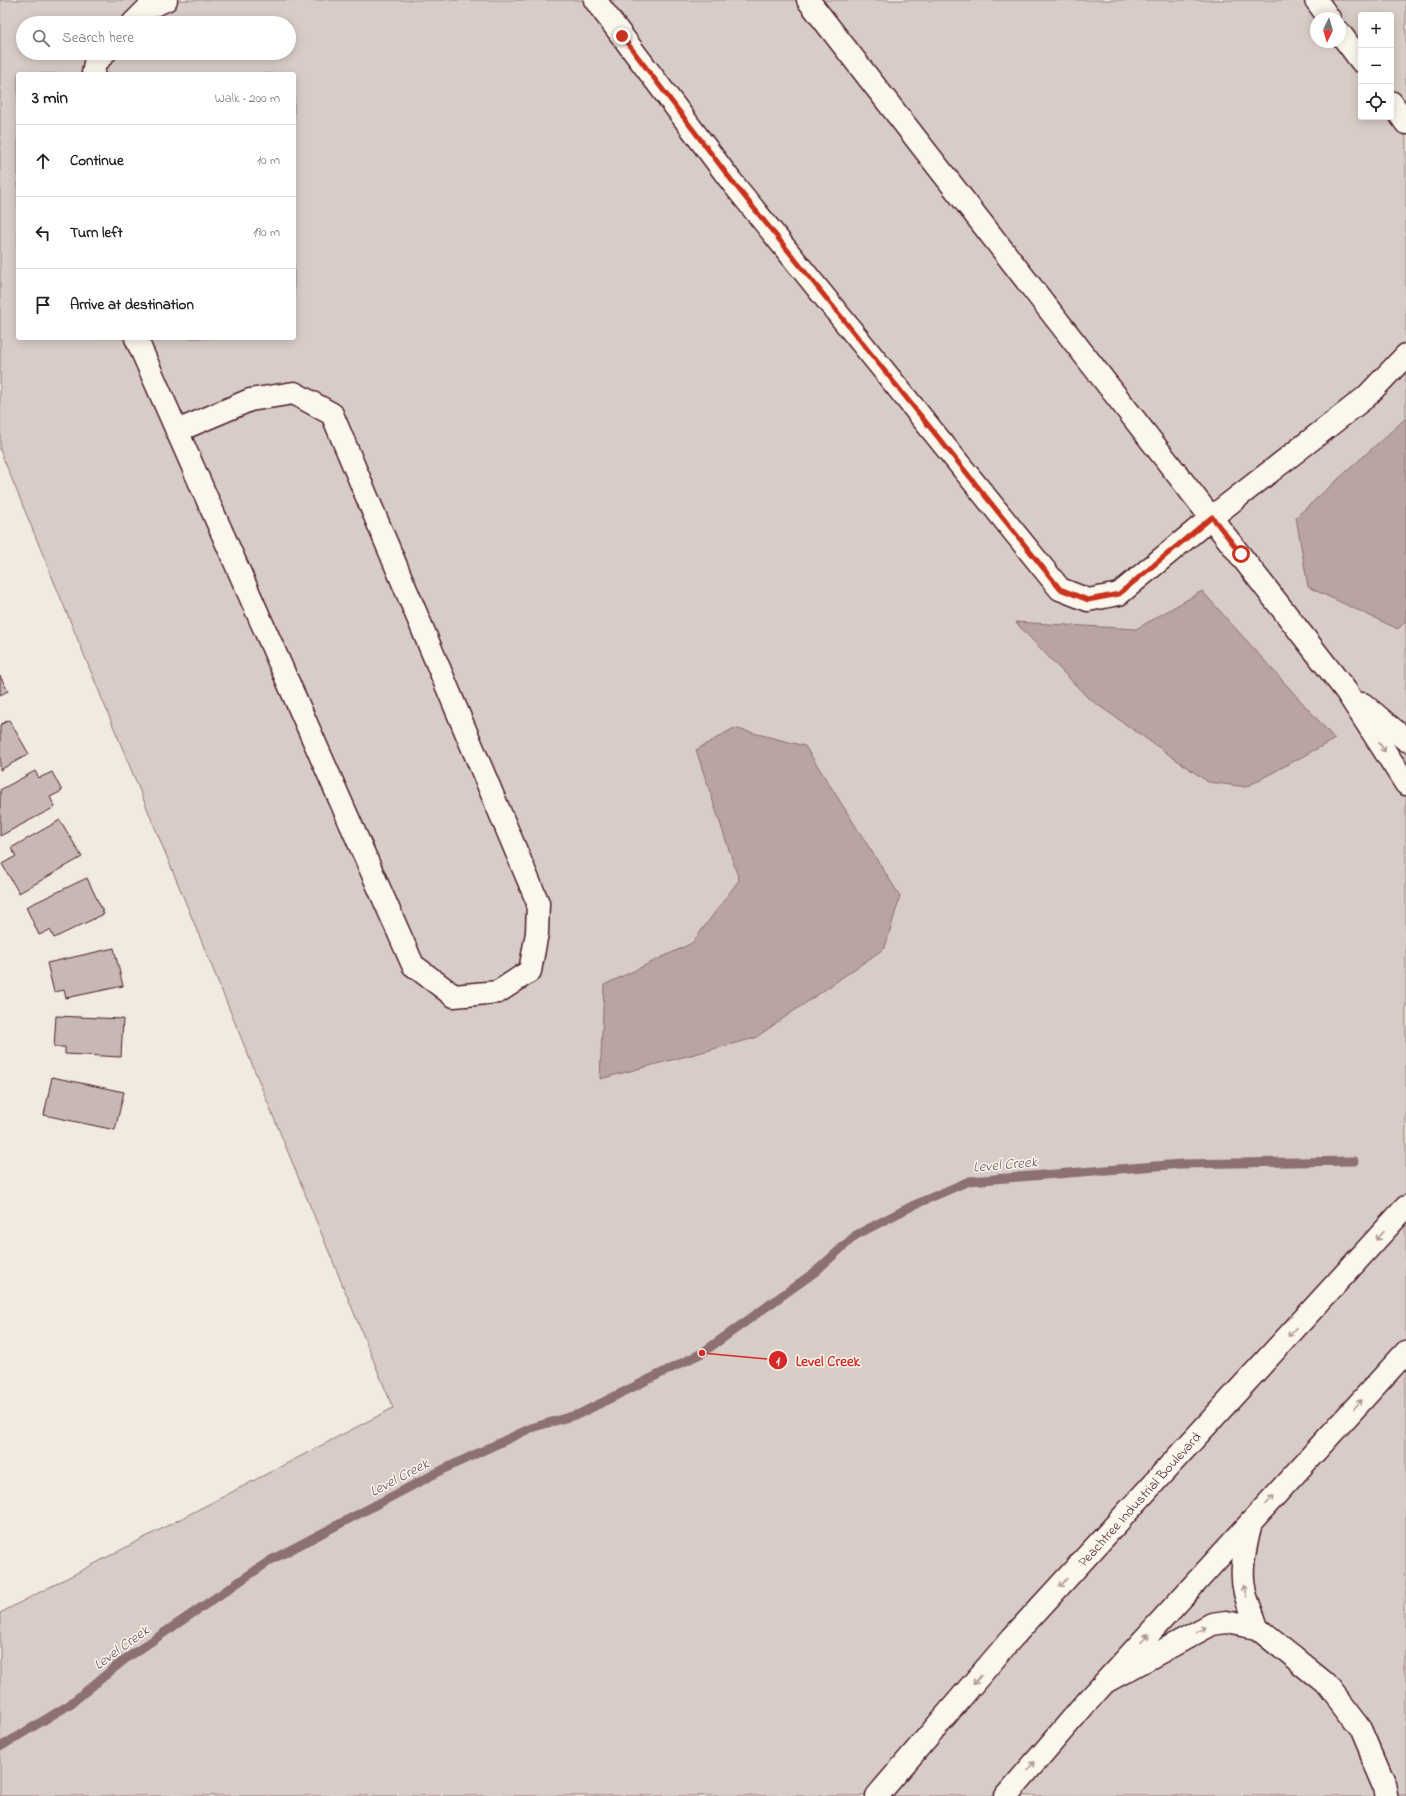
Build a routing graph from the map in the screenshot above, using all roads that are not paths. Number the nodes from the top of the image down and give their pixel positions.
1 (166, 0) edge
2 (595, 0) edge
3 (808, 0) edge
4 (1316, 0) edge
5 (1325, 12) edge
6 (140, 16) edge
7 (1346, 41) edge
8 (1358, 57) edge
9 (98, 60) edge
10 (93, 72) edge
11 (1394, 106) edge
12 (1406, 122) edge
13 (137, 340) edge
14 (1406, 355) edge
15 (177, 431) junction
16 (1212, 517) junction
17 (1346, 690) junction
18 (1406, 740) edge
19 (1406, 784) edge
20 (1406, 1207) edge
21 (1406, 1352) edge
22 (1251, 1522) junction
23 (1257, 1628) junction
24 (1105, 1682) junction
25 (877, 1796) edge
26 (1006, 1796) edge
27 (1387, 1796) edge

1 - 6 main road
2 - 16 main road
3 - 16 main road
4 - 5 main road
7 - 8 main road
9 - 10 main road
11 - 12 main road
13 - 15 main road
14 - 16 main road
15 - 15 main road
16 - 17 main road
17 - 18 main road
17 -> 19 main road
20 -> 25 main road, Peachtree Industrial Boulevard
22 -> 21 main road
23 -> 22 main road
24 -> 22 main road
24 -> 23 main road
23 - 27 main road
26 -> 24 main road

